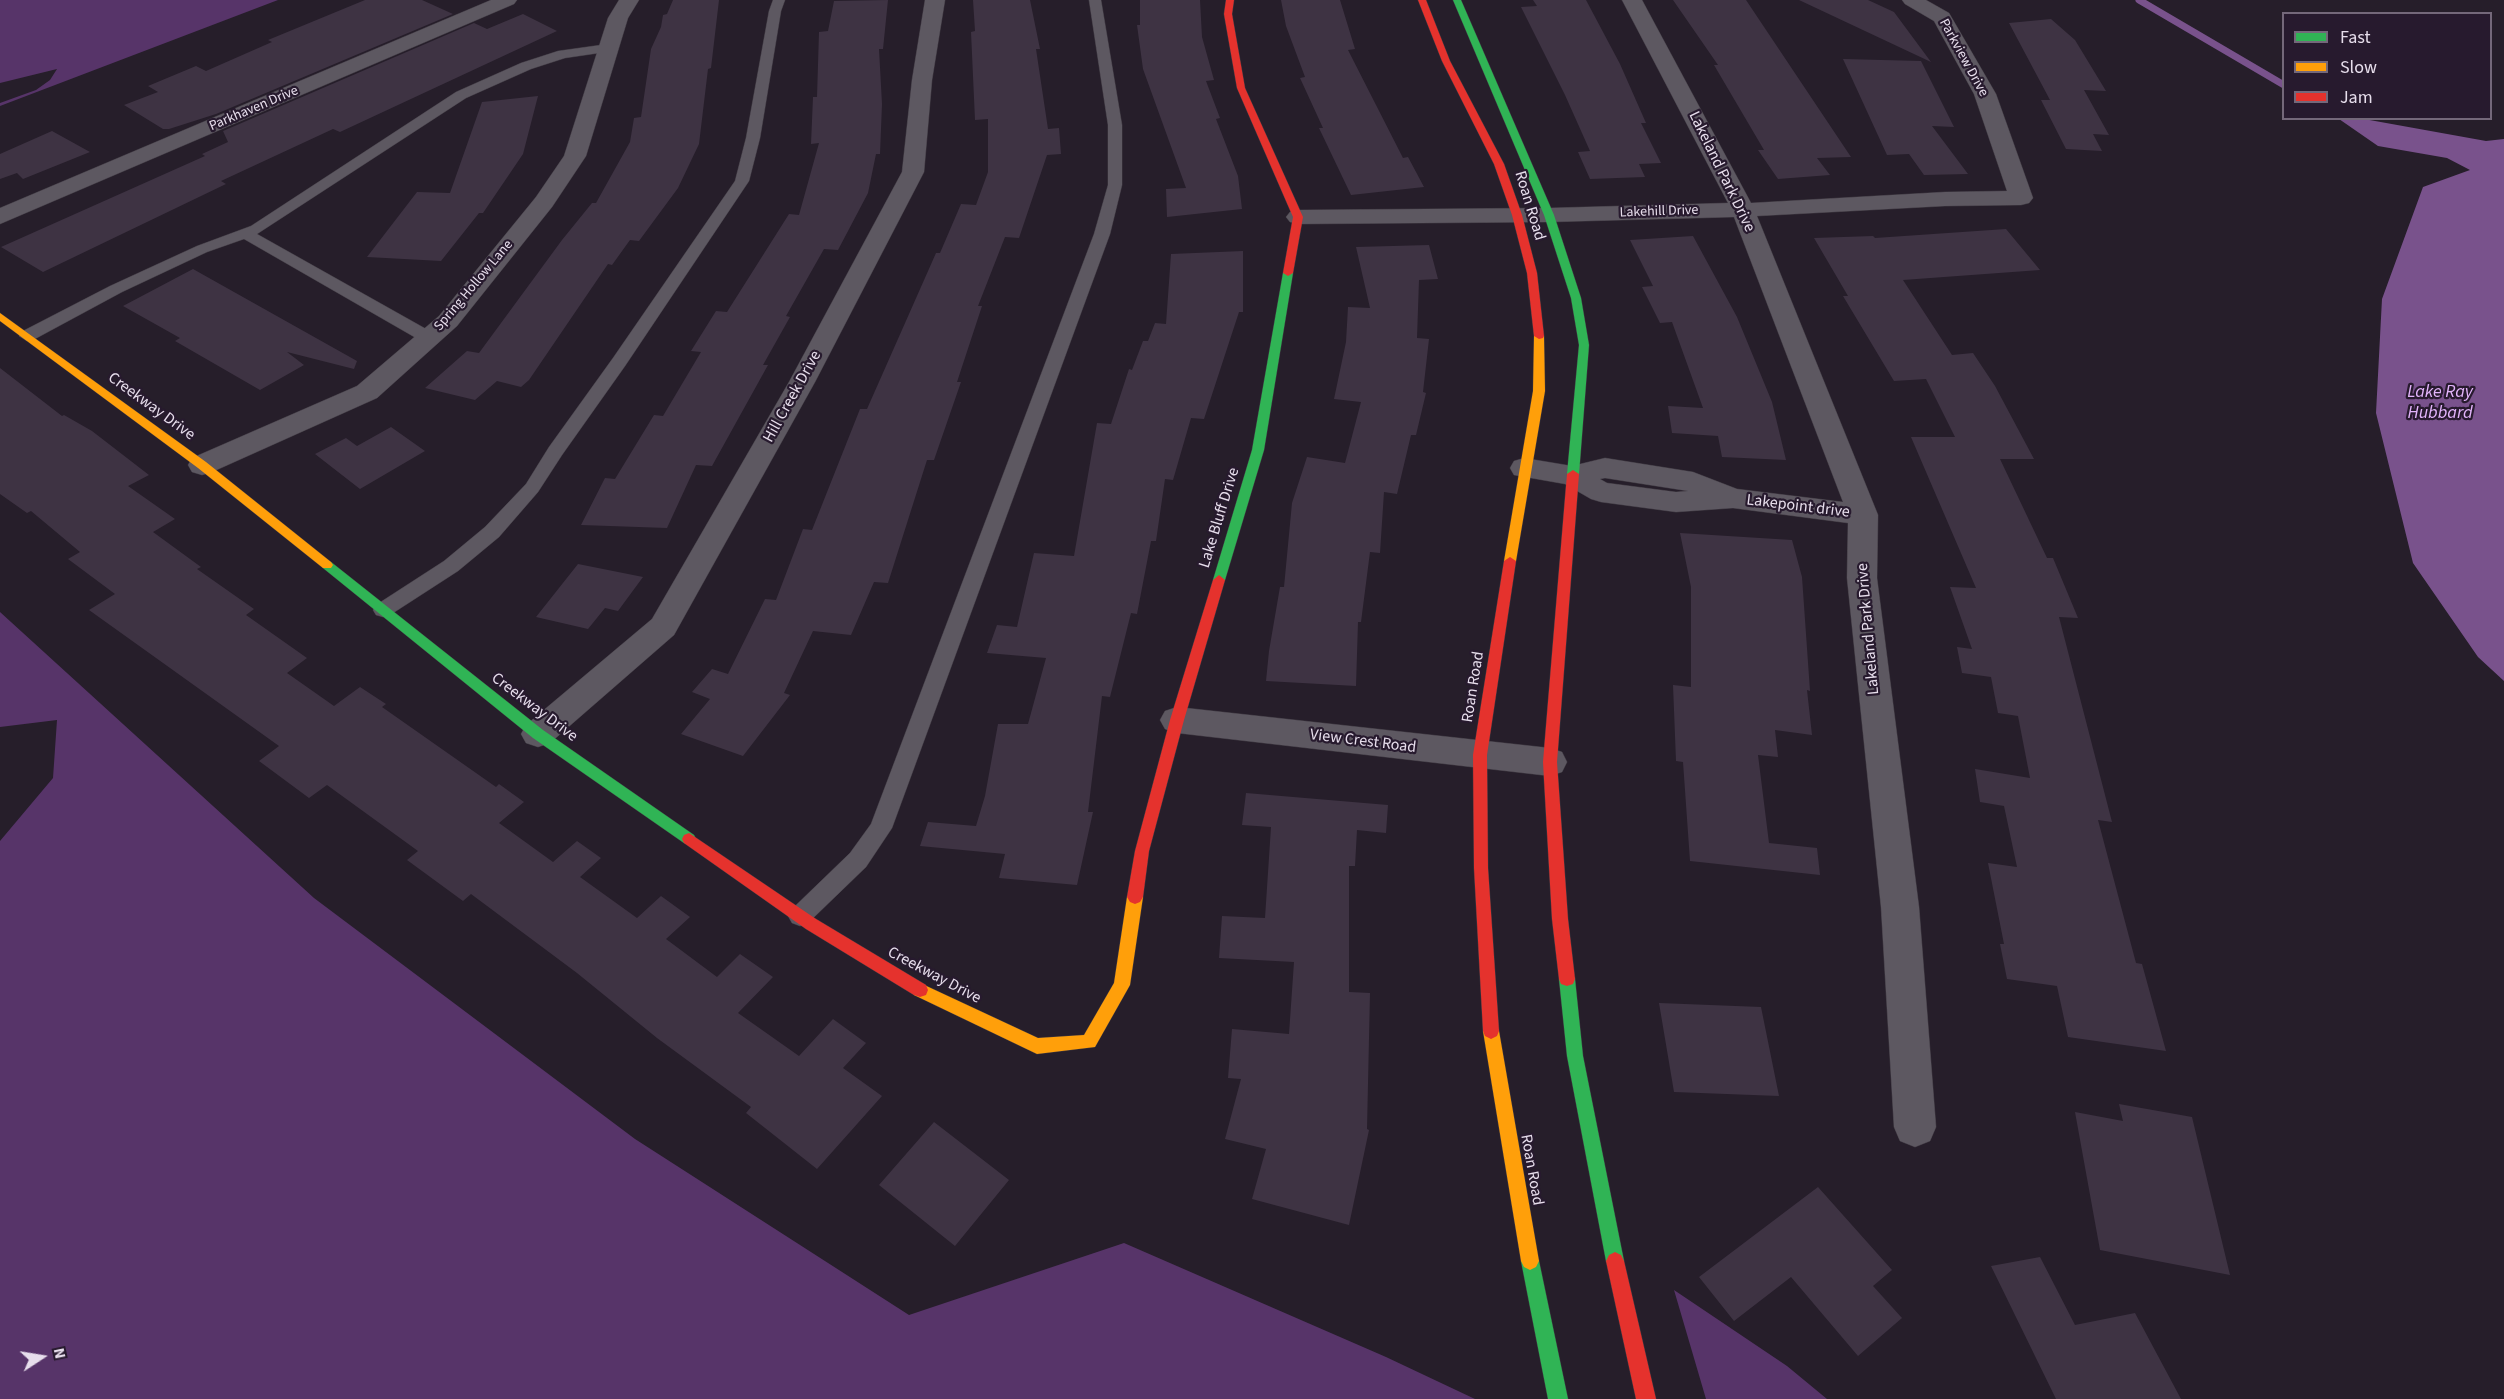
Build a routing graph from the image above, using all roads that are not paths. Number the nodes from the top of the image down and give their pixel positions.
1 (507, 0) edge
2 (629, 0) edge
3 (779, 0) edge
4 (934, 0) edge
5 (1095, 0) edge
6 (1230, 0) edge
7 (1422, 0) edge
8 (1458, 0) edge
9 (1632, 0) edge
10 (1912, 0) edge
11 (608, 48) junction
12 (2021, 198) joint
13 (1743, 210) junction
14 (1517, 215) junction
15 (1549, 215) junction
16 (0, 217) edge
17 (1298, 218) junction
18 (245, 233) junction
19 (0, 316) edge
20 (27, 336) junction
21 (429, 338) junction
22 (202, 465) junction
23 (1524, 468) junction
24 (1572, 476) junction
25 (1863, 515) junction
26 (383, 610) junction
27 (1177, 720) junction
28 (538, 734) junction
29 (1480, 755) junction
30 (1550, 762) junction
31 (800, 916) junction
32 (1089, 1042) joint
33 (1915, 1127) dead end
34 (1558, 1399) edge
35 (1646, 1399) edge

1 - 16 street, Parkhaven Drive
2 - 11 street, Spring Hollow Lane
3 - 26 lane
4 - 28 street, Hill Creek Drive
5 - 31 lane
6 - 17 street
7 - 14 street, Roan Road
8 - 15 street, Roan Road
9 - 13 street, Lakeland Park Drive
10 - 12 street, Parkview Drive
11 - 18 lane
11 - 21 street, Spring Hollow Lane
12 - 13 street, Lakehill Drive
13 - 15 street, Lakehill Drive
13 - 25 street, Lakeland Park Drive
14 - 15 street, Lakehill Drive
14 - 17 street, Lakehill Drive
14 - 23 street, Roan Road
15 - 24 street, Roan Road
17 - 27 street, Lake Bluff Drive
18 - 20 lane
18 - 21 lane
19 - 20 street, Creekway Drive
20 - 22 street, Creekway Drive
21 - 22 street, Spring Hollow Lane
22 - 26 street, Creekway Drive
23 - 24 street, Lakepoint drive
23 - 29 street, Roan Road
24 - 25 street, Lakepoint drive
24 - 30 street, Roan Road
25 - 33 street, Lakeland Park Drive
26 - 28 street, Creekway Drive
27 - 29 street, View Crest Road
27 - 32 street, Lake Bluff Drive
28 - 31 street, Creekway Drive
29 - 30 street, View Crest Road
29 - 34 street, Roan Road
30 - 35 street, Roan Road
31 - 32 street, Creekway Drive

